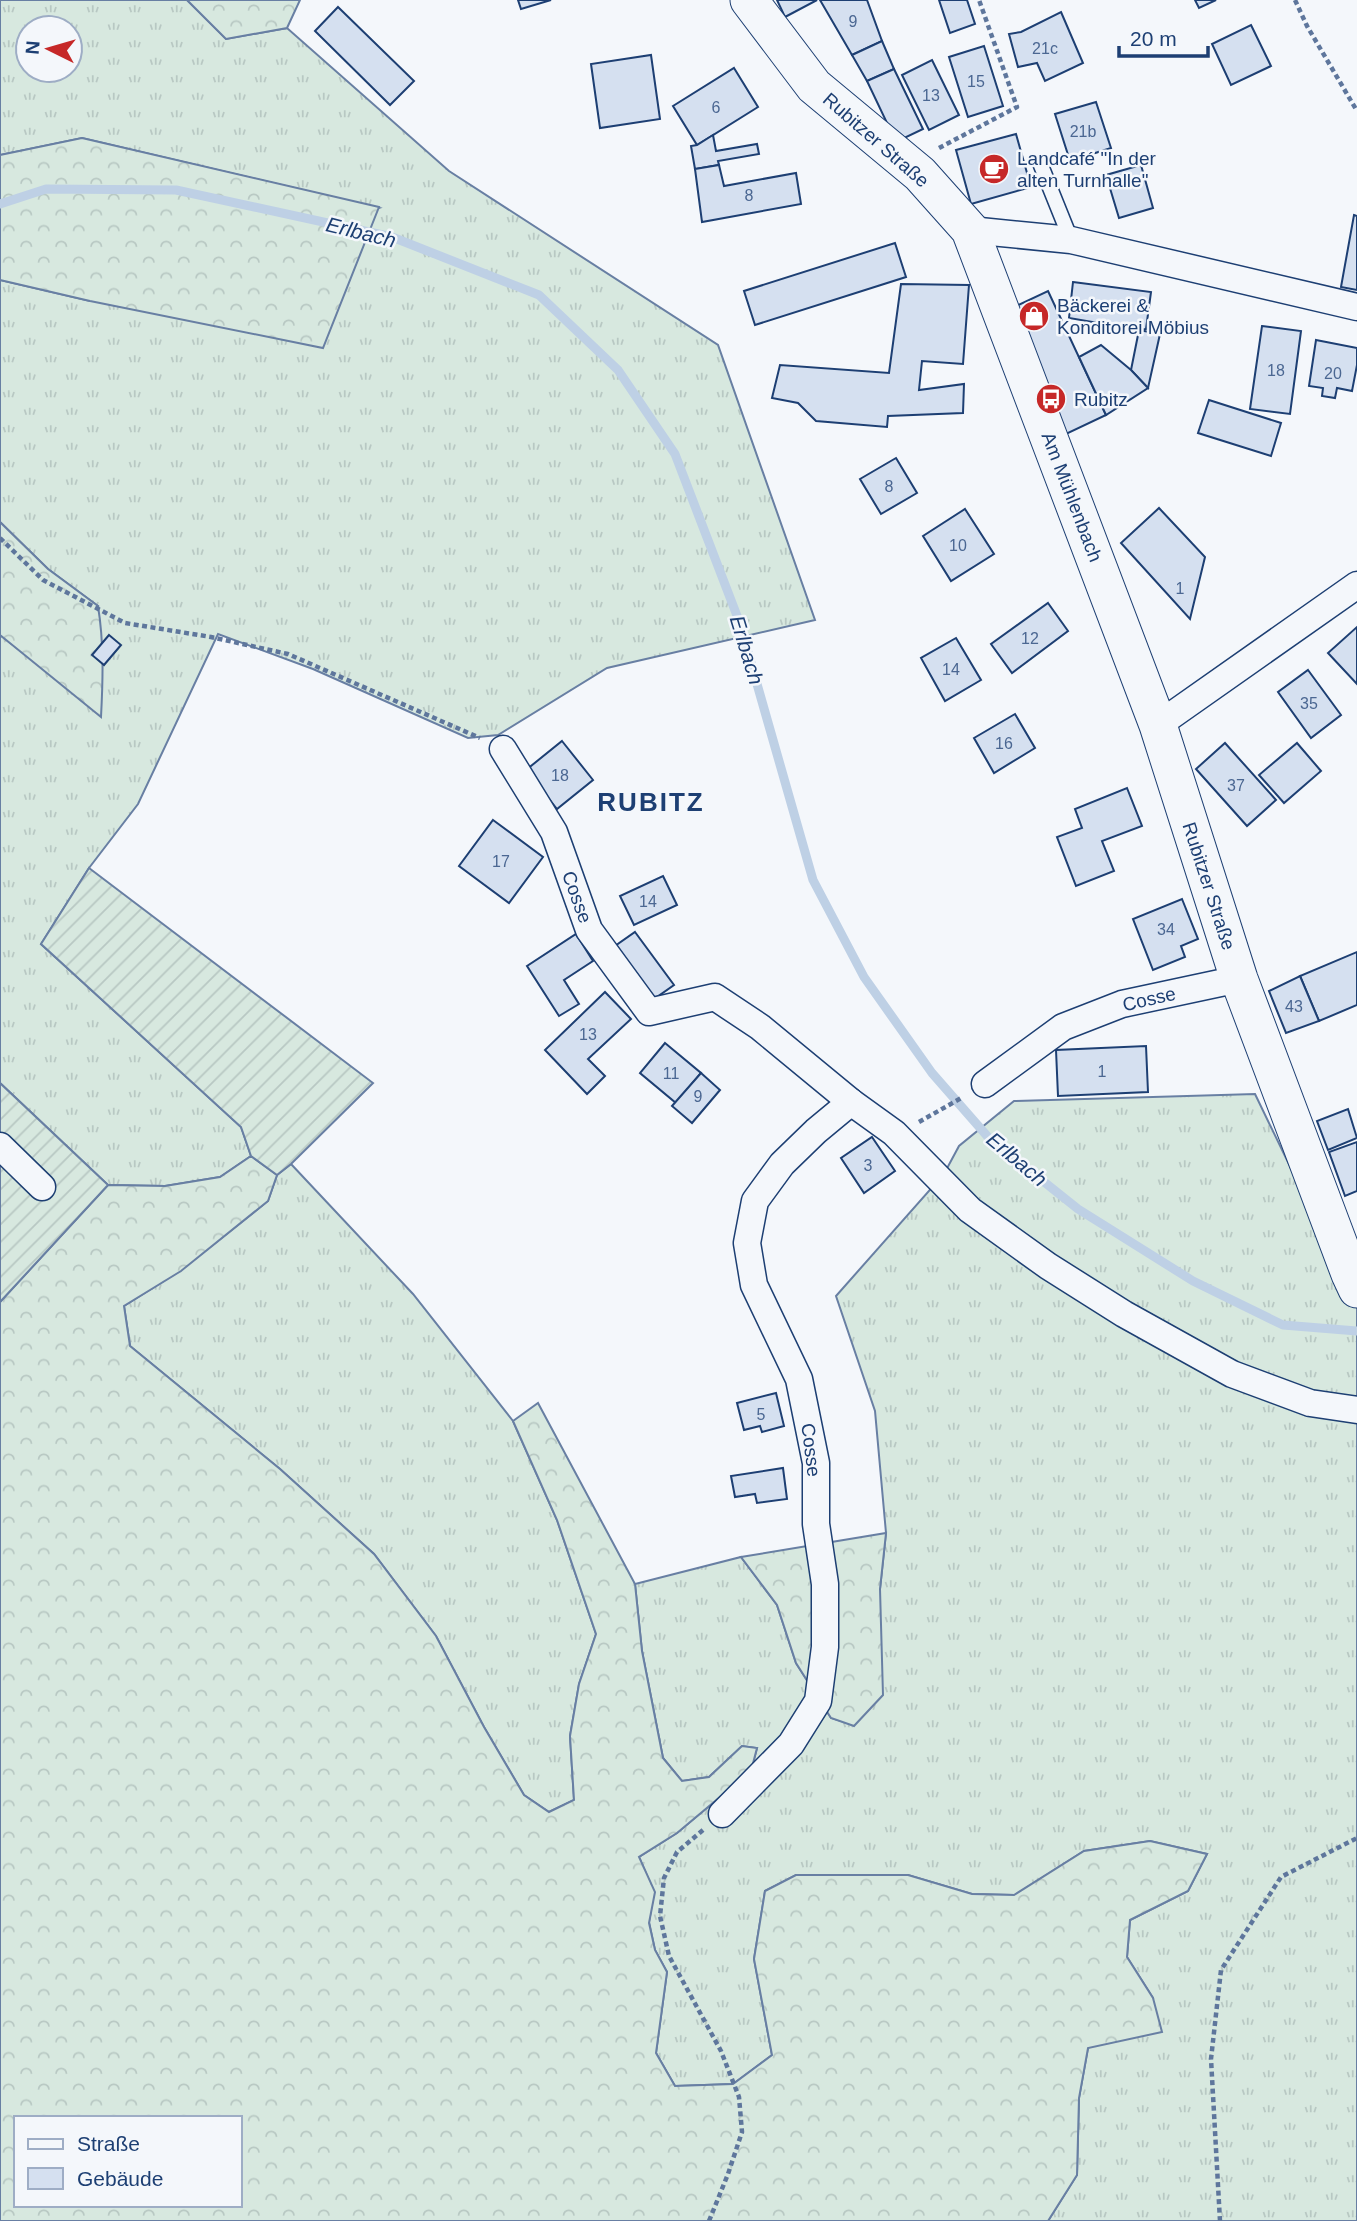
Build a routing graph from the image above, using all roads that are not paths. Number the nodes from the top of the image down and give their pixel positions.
1 (749, 0) edge
2 (1040, 163) dead end
3 (970, 230) junction
4 (1071, 240) junction
5 (1357, 306) edge
6 (1357, 585) edge
7 (1158, 724) junction
8 (503, 748) road end
9 (1238, 979) junction
10 (985, 1084) road end
11 (851, 1102) junction
12 (0, 1146) edge
13 (42, 1187) dead end
14 (1355, 1279) edge
15 (1357, 1410) edge
16 (722, 1814) road end

1 - 3 main road, Rubitzer Straße
2 - 4 lane
3 - 4 street
3 - 7 main road, Am Mühlenbach
4 - 5 street
6 - 7 street
7 - 9 main road, Rubitzer Straße
8 - 11 street, Cosse
9 - 10 street, Cosse
9 - 14 main road, Rubitzer Straße
11 - 15 street, Cosse
11 - 16 street, Cosse
12 - 13 street

